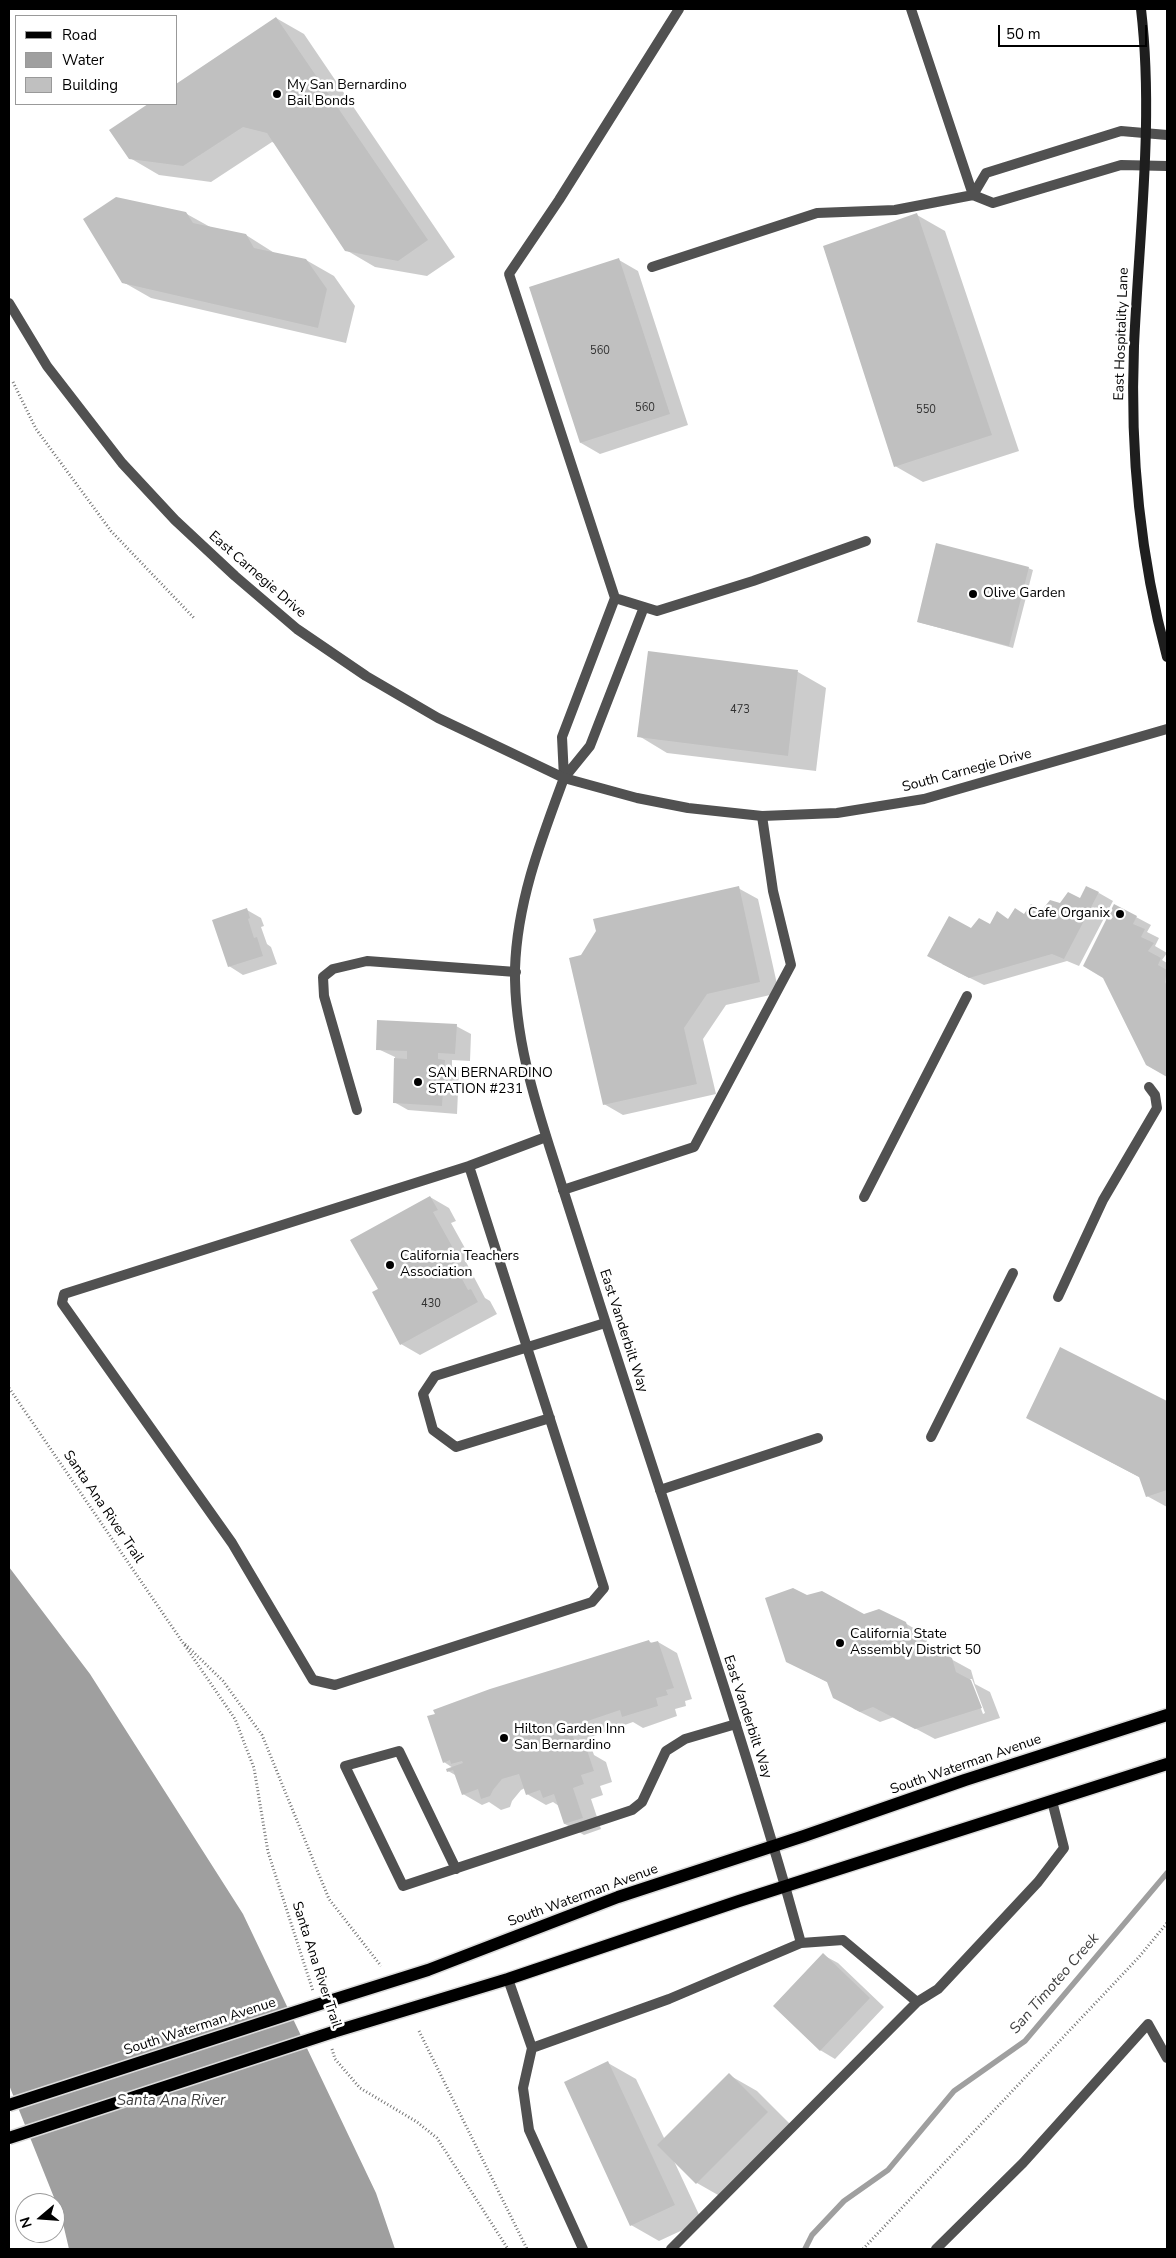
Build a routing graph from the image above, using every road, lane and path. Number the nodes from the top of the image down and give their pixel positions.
1 (679, 9) edge
2 (911, 9) edge
3 (1141, 9) edge
4 (1145, 133) junction
5 (1167, 135) edge
6 (1144, 164) junction
7 (1167, 166) edge
8 (973, 195) junction
9 (652, 267) dead end
10 (9, 303) edge
11 (13, 382) dead end
12 (866, 541) dead end
13 (614, 598) junction
14 (644, 607) junction
15 (195, 619) dead end
16 (1167, 657) edge
17 (1167, 729) edge
18 (564, 778) junction
19 (762, 816) junction
20 (516, 972) junction
21 (967, 996) dead end
22 (1149, 1087) dead end
23 (357, 1110) dead end
24 (546, 1137) junction
25 (469, 1166) junction
26 (563, 1190) junction
27 (864, 1197) dead end
28 (1013, 1273) dead end
29 (1058, 1296) dead end
30 (605, 1323) junction
31 (527, 1346) junction
32 (9, 1388) edge
33 (550, 1418) junction
34 (931, 1437) dead end
35 (818, 1438) dead end
36 (660, 1490) junction
37 (179, 1638) junction
38 (1167, 1715) edge
39 (736, 1724) junction
40 (1167, 1764) edge
41 (1052, 1801) junction
42 (774, 1846) junction
43 (456, 1869) junction
44 (785, 1886) junction
45 (1167, 1923) edge
46 (801, 1943) junction
47 (381, 1966) dead end
48 (508, 1979) junction
49 (314, 1993) dead end
50 (917, 2002) junction
51 (419, 2031) dead end
52 (331, 2036) junction
53 (532, 2048) junction
54 (1167, 2058) edge
55 (9, 2105) edge
56 (9, 2138) edge
57 (508, 2249) edge
58 (527, 2249) edge
59 (583, 2249) edge
60 (671, 2249) edge
61 (863, 2249) edge
62 (936, 2249) edge

1 - 13 street
2 - 8 street
3 - 4 main road, East Hospitality Lane
4 - 5 street
4 - 6 main road, East Hospitality Lane
4 - 8 street
6 - 7 street
6 - 8 street
6 - 16 main road, East Hospitality Lane
8 - 9 street
10 - 18 street, East Carnegie Drive
11 - 15 path
12 - 14 street
13 - 14 street
13 - 18 street
14 - 18 street
17 - 19 street, South Carnegie Drive
18 - 19 street, South Carnegie Drive
18 - 20 street, East Vanderbilt Way
19 - 26 street
20 - 23 street
20 - 24 street, East Vanderbilt Way
21 - 27 street
22 - 29 street
24 - 25 street
24 - 26 street, East Vanderbilt Way
25 - 31 street
25 - 33 street
26 - 30 street, East Vanderbilt Way
28 - 34 street
30 - 31 street
30 - 36 street, East Vanderbilt Way
31 - 33 street
31 - 33 street
32 - 37 path, Santa Ana River Trail
35 - 36 street
36 - 39 street, East Vanderbilt Way
37 - 47 path, Santa Ana River Trail
37 - 49 path, Santa Ana River Trail
38 - 42 main road, South Waterman Avenue
39 - 42 street, East Vanderbilt Way
39 - 43 street
40 - 41 main road
41 - 44 main road
41 - 50 street
42 - 44 street, East Vanderbilt Way
42 - 55 main road, South Waterman Avenue, bridge
43 - 43 street
44 - 46 street, East Vanderbilt Way
44 - 48 main road
45 - 61 path
46 - 50 street
46 - 53 street
48 - 52 main road
48 - 53 street
50 - 60 street
51 - 58 path
52 - 56 main road, bridge
52 - 57 path, Santa Ana River Trail
53 - 59 street
54 - 62 street

